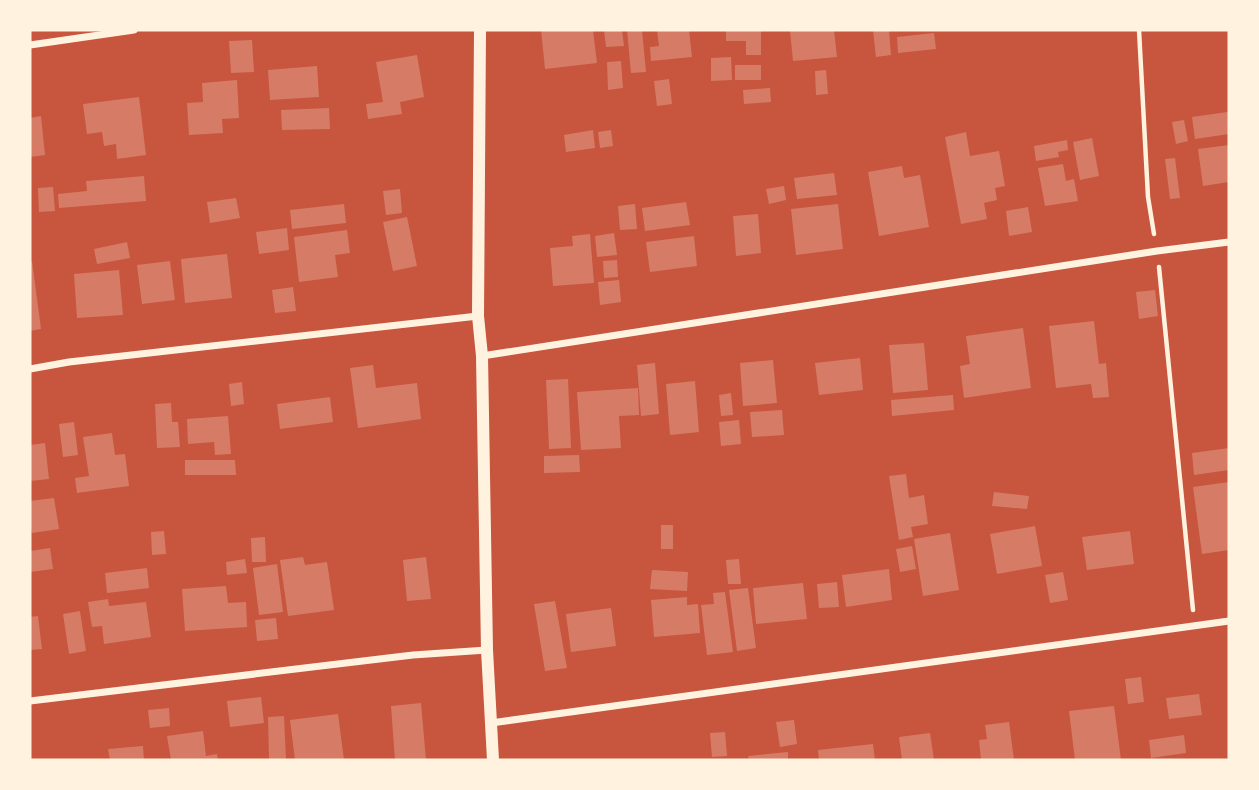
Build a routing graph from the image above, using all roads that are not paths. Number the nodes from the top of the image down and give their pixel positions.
1 (134, 30) edge
2 (480, 30) edge
3 (30, 45) edge
4 (1229, 242) edge
5 (478, 316) junction
6 (482, 356) junction
7 (30, 369) edge
8 (1229, 621) edge
9 (487, 650) junction
10 (30, 701) edge
11 (491, 723) junction
12 (493, 760) edge

1 - 3 street
2 - 5 street
4 - 6 street
5 - 6 street
5 - 7 street
6 - 9 street
8 - 11 street
9 - 10 street
9 - 11 street
11 - 12 street

